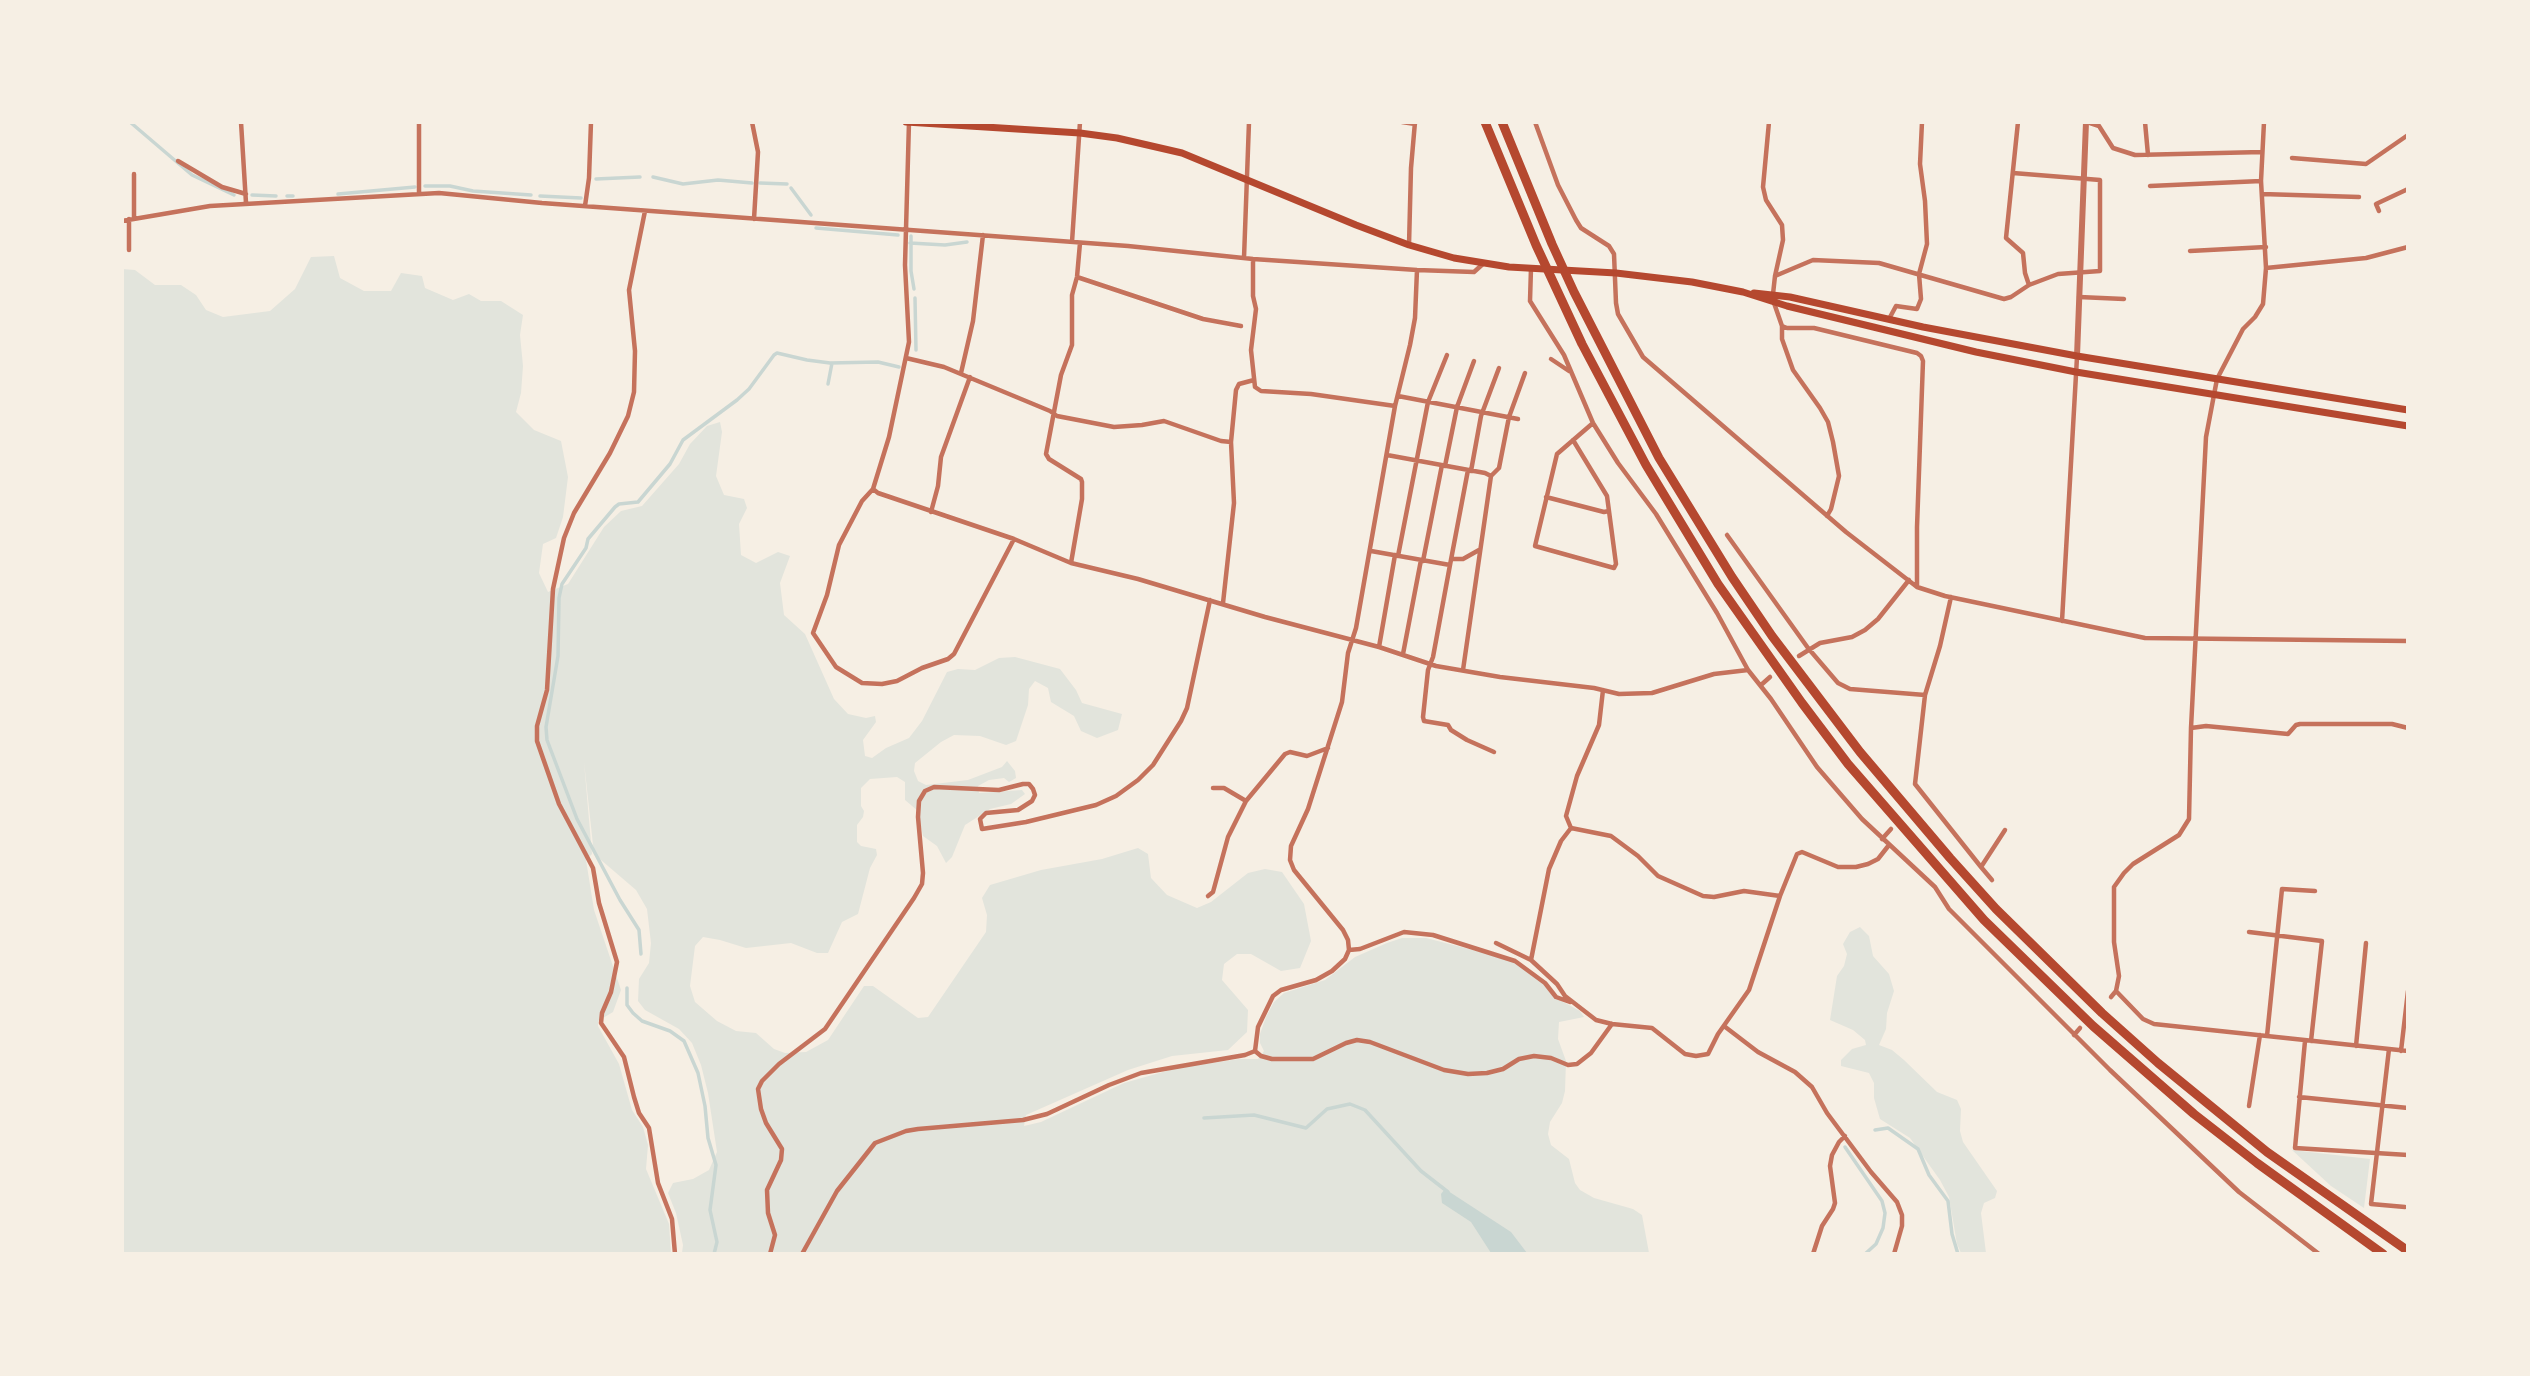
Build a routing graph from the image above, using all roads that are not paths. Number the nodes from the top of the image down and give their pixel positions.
1 (241, 122) edge
2 (419, 122) edge
3 (592, 122) edge
4 (752, 122) edge
5 (1080, 122) edge
6 (1249, 122) edge
7 (1402, 122) edge
8 (1485, 122) edge
9 (1502, 122) edge
10 (1535, 122) edge
11 (1769, 122) edge
12 (1922, 122) edge
13 (2018, 122) edge
14 (2145, 122) edge
15 (2264, 122) edge
16 (908, 123) edge
17 (1415, 123) edge
18 (2088, 123) edge
19 (1080, 133) junction
20 (2407, 135) edge
21 (2262, 152) junction
22 (2148, 155) junction
23 (2292, 158) dead end
24 (178, 161) dead end
25 (2013, 173) junction
26 (134, 174) dead end
27 (1248, 180) junction
28 (2261, 181) junction
29 (2150, 186) dead end
30 (2407, 188) edge
31 (246, 194) junction
32 (419, 194) junction
33 (2262, 194) junction
34 (2359, 197) dead end
35 (246, 204) junction
36 (585, 206) junction
37 (645, 211) junction
38 (2379, 211) dead end
39 (132, 219) junction
40 (754, 219) junction
41 (122, 220) edge
42 (906, 230) junction
43 (983, 235) junction
44 (1073, 242) junction
45 (1080, 243) junction
46 (1409, 245) junction
47 (2266, 247) junction
48 (2407, 247) edge
49 (130, 250) dead end
50 (2190, 251) dead end
51 (1244, 258) junction
52 (1253, 259) junction
53 (1484, 263) junction
54 (1531, 268) junction
55 (2266, 268) junction
56 (1417, 270) junction
57 (1616, 273) junction
58 (1919, 274) junction
59 (2080, 274) junction
60 (1077, 276) junction
61 (1775, 276) junction
62 (2029, 285) junction
63 (2079, 297) junction
64 (1774, 298) junction
65 (2124, 299) dead end
66 (1889, 319) junction
67 (1241, 326) dead end
68 (1782, 326) junction
69 (1447, 355) dead end
70 (2077, 356) junction
71 (906, 358) junction
72 (1551, 359) dead end
73 (1474, 361) dead end
74 (1499, 368) dead end
75 (1569, 372) junction
76 (2076, 372) junction
77 (961, 373) junction
78 (1525, 373) dead end
79 (970, 377) junction
80 (2217, 379) junction
81 (1254, 380) junction
82 (2213, 394) junction
83 (1398, 396) junction
84 (1429, 402) junction
85 (1395, 406) junction
86 (1457, 407) junction
87 (2407, 410) edge
88 (1483, 412) junction
89 (1053, 414) junction
90 (1508, 417) junction
91 (1518, 419) dead end
92 (1593, 423) junction
93 (2407, 426) edge
94 (1573, 440) junction
95 (1230, 442) junction
96 (1387, 454) junction
97 (1416, 460) junction
98 (1444, 465) junction
99 (1470, 470) junction
100 (1491, 476) junction
101 (873, 489) junction
102 (1546, 497) junction
103 (1609, 511) junction
104 (931, 512) junction
105 (1827, 516) junction
106 (1727, 535) dead end
107 (1014, 539) junction
108 (1480, 550) junction
109 (1371, 551) junction
110 (1396, 556) junction
111 (1422, 560) junction
112 (1450, 562) junction
113 (1071, 563) junction
114 (1909, 580) junction
115 (1917, 587) junction
116 (1951, 597) junction
117 (1210, 600) junction
118 (1223, 603) junction
119 (2062, 621) junction
120 (1352, 639) junction
121 (2196, 640) junction
122 (2407, 641) edge
123 (1379, 647) junction
124 (1808, 648) junction
125 (1403, 654) junction
126 (1799, 656) dead end
127 (1429, 664) junction
128 (1464, 670) junction
129 (1748, 670) junction
130 (1770, 677) dead end
131 (1761, 685) junction
132 (1603, 690) junction
133 (1925, 695) junction
134 (2191, 728) junction
135 (2407, 728) edge
136 (1329, 748) junction
137 (1494, 752) dead end
138 (1213, 788) dead end
139 (1916, 789) junction
140 (1912, 797) dead end
141 (1246, 801) junction
142 (1571, 828) junction
143 (1891, 829) dead end
144 (2005, 830) dead end
145 (1882, 839) junction
146 (1889, 845) junction
147 (1981, 867) junction
148 (1992, 880) dead end
149 (2315, 891) dead end
150 (1780, 895) junction
151 (1208, 896) dead end
152 (2249, 932) dead end
153 (2278, 935) junction
154 (1496, 943) dead end
155 (2367, 943) dead end
156 (1349, 950) junction
157 (1531, 960) junction
158 (2116, 991) junction
159 (2407, 991) edge
160 (2111, 997) dead end
161 (1572, 1002) junction
162 (1612, 1024) junction
163 (1724, 1026) junction
164 (2080, 1028) dead end
165 (2074, 1035) junction
166 (2260, 1035) junction
167 (2267, 1036) junction
168 (2308, 1041) junction
169 (2356, 1046) junction
170 (2389, 1049) junction
171 (1255, 1051) junction
172 (2404, 1051) edge
173 (2299, 1097) junction
174 (2249, 1106) dead end
175 (2383, 1106) junction
176 (2407, 1108) edge
177 (1845, 1136) junction
178 (2377, 1154) junction
179 (2407, 1155) edge
180 (2405, 1207) dead end
181 (2407, 1251) edge
182 (675, 1254) edge
183 (770, 1254) edge
184 (802, 1254) edge
185 (1813, 1254) edge
186 (1894, 1254) edge
187 (2319, 1254) edge
188 (2383, 1254) edge

1 - 31 street
2 - 32 street
3 - 36 street
4 - 40 street
5 - 19 street
6 - 27 street
7 - 17 street
8 - 188 highway
9 - 181 highway
10 - 57 street
11 - 61 street
12 - 58 street
13 - 25 street
14 - 22 street
15 - 21 street
16 - 19 main road
16 - 42 street
17 - 46 street
18 - 22 street
18 - 59 street
19 - 27 main road
19 - 44 street
20 - 23 street
21 - 22 street
21 - 28 street
24 - 31 street
25 - 59 street
25 - 62 street
26 - 39 street
27 - 46 main road
27 - 51 street
28 - 29 street
28 - 33 street
30 - 38 street
31 - 35 street
32 - 35 street
32 - 36 street
33 - 34 street
33 - 47 street
35 - 39 street
36 - 37 street
37 - 40 street
37 - 182 street
39 - 41 street
39 - 49 street
40 - 42 street
42 - 43 street
42 - 71 street
43 - 44 street
43 - 77 street
44 - 45 street
45 - 51 street
45 - 60 street
46 - 53 main road
47 - 50 street
47 - 55 street
48 - 55 street
51 - 52 street
52 - 56 street
52 - 81 street
53 - 54 main road
53 - 56 street
54 - 57 main road
54 - 75 street
55 - 80 street
56 - 83 street
57 - 64 main road
57 - 105 street
58 - 61 street
58 - 62 street
58 - 66 street
59 - 62 street
59 - 63 street
60 - 67 street
60 - 89 street
61 - 64 street
63 - 65 street
63 - 70 street
64 - 66 main road
64 - 68 street
64 - 76 main road
66 - 70 main road
68 - 105 street
68 - 115 street
69 - 84 street
70 - 76 street
70 - 80 main road
71 - 77 street
71 - 101 street
72 - 75 street
73 - 86 street
74 - 88 street
75 - 92 street
76 - 82 main road
76 - 119 street
77 - 79 street
78 - 90 street
79 - 89 street
79 - 104 street
80 - 82 street
80 - 87 main road
81 - 85 street
81 - 95 street
82 - 93 main road
82 - 121 street
83 - 84 street
83 - 85 street
84 - 86 street
84 - 97 street
85 - 96 street
86 - 88 street
86 - 98 street
88 - 90 street
88 - 99 street
89 - 95 street
89 - 113 street
90 - 91 street
90 - 100 street
92 - 94 street
92 - 129 street
94 - 102 street
94 - 103 street
95 - 118 street
96 - 97 street
96 - 109 street
97 - 98 street
97 - 110 street
98 - 99 street
98 - 111 street
99 - 100 street
99 - 112 street
100 - 108 street
101 - 104 street
101 - 107 street
102 - 103 street
102 - 103 street
104 - 107 street
105 - 114 street
106 - 124 street
107 - 113 street
108 - 112 street
108 - 128 street
109 - 110 street
109 - 120 street
110 - 111 street
110 - 123 street
111 - 112 street
111 - 125 street
112 - 127 street
113 - 117 street
114 - 115 street
114 - 124 street
115 - 116 street
116 - 119 street
116 - 133 street
117 - 118 street
117 - 183 street
118 - 120 street
119 - 121 street
120 - 123 street
120 - 136 street
121 - 122 street
121 - 134 street
123 - 125 street
124 - 126 street
124 - 133 street
125 - 127 street
127 - 128 street
127 - 137 street
128 - 132 street
129 - 131 street
129 - 132 street
130 - 131 street
131 - 145 street
132 - 142 street
133 - 139 street
134 - 135 street
134 - 158 street
136 - 141 street
136 - 156 street
138 - 141 street
139 - 140 street
139 - 147 street
141 - 151 street
142 - 150 street
142 - 157 street
143 - 145 street
144 - 147 street
145 - 146 street
146 - 150 street
146 - 165 street
147 - 148 street
149 - 153 street
150 - 163 street
152 - 153 street
153 - 167 street
153 - 168 street
154 - 157 street
155 - 169 street
156 - 161 street
156 - 171 street
157 - 161 street
158 - 160 street
158 - 166 street
159 - 172 street
161 - 162 street
162 - 163 street
162 - 171 street
163 - 177 street
164 - 165 street
165 - 187 street
166 - 167 street
166 - 174 street
167 - 168 street
168 - 169 street
168 - 173 street
169 - 170 street
170 - 172 street
170 - 175 street
171 - 184 street
173 - 175 street
173 - 178 street
175 - 176 street
175 - 178 street
177 - 185 street
177 - 186 street
178 - 179 street
178 - 180 street

